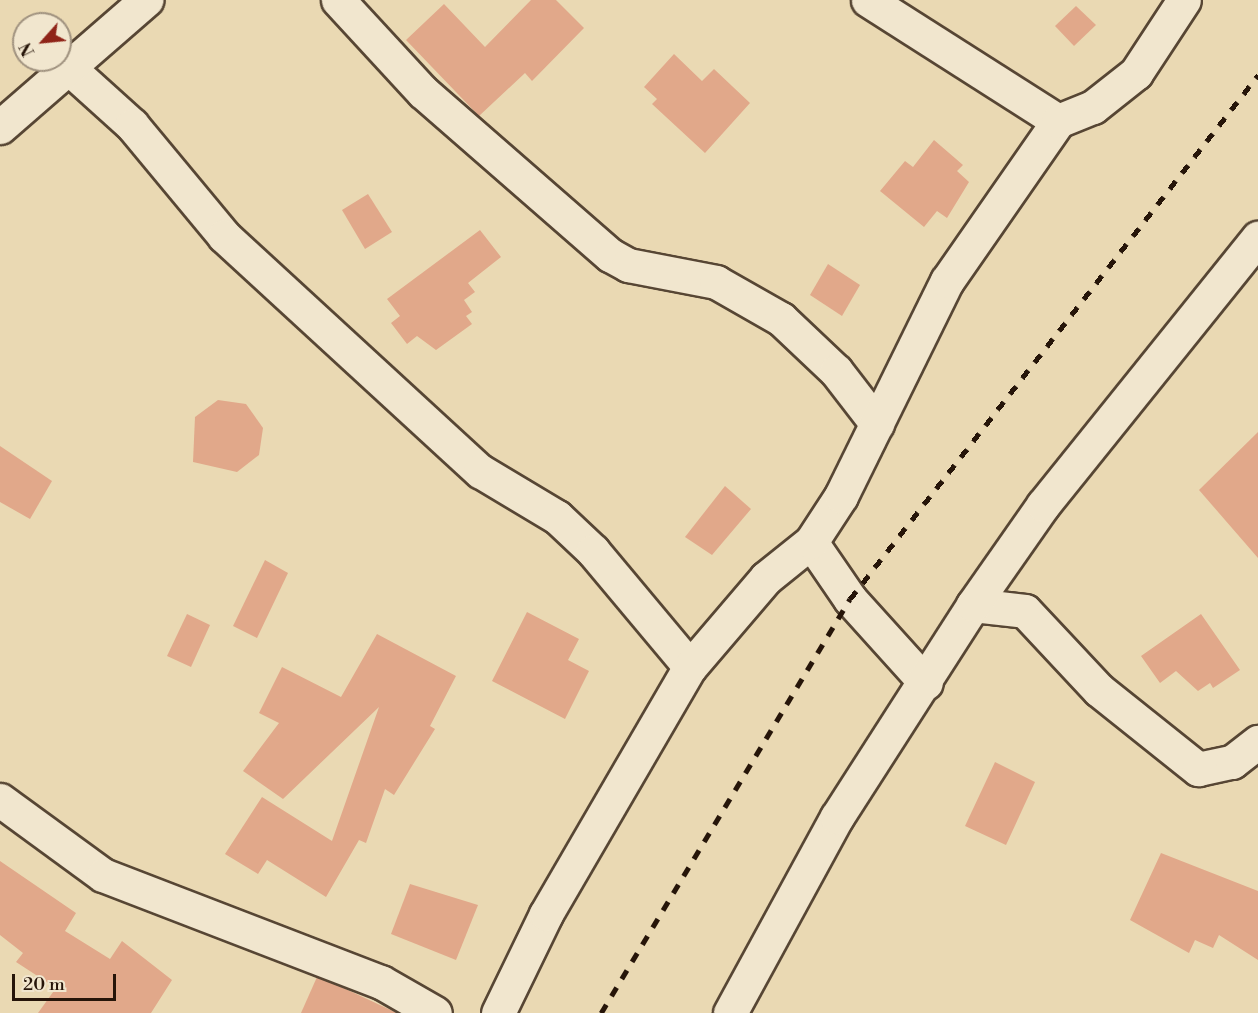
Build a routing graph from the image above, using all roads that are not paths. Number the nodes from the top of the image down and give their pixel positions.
1 (146, 0) edge
2 (338, 0) edge
3 (868, 0) edge
4 (1184, 0) edge
5 (72, 65) edge
6 (72, 71) edge
7 (64, 72) edge
8 (1058, 121) junction
9 (0, 127) edge
10 (1258, 238) edge
11 (877, 424) junction
12 (811, 542) junction
13 (973, 605) junction
14 (690, 667) junction
15 (926, 683) junction
16 (1258, 742) edge
17 (0, 800) edge
18 (435, 1013) edge
19 (498, 1013) edge
20 (730, 1013) edge

1 - 5 street
2 - 11 street
3 - 8 street
4 - 8 street
6 - 14 street
7 - 9 street
8 - 11 street
10 - 13 street
11 - 12 street
12 - 14 street
12 - 15 street
13 - 15 street
13 - 16 street
14 - 19 street
15 - 20 street
17 - 18 street

